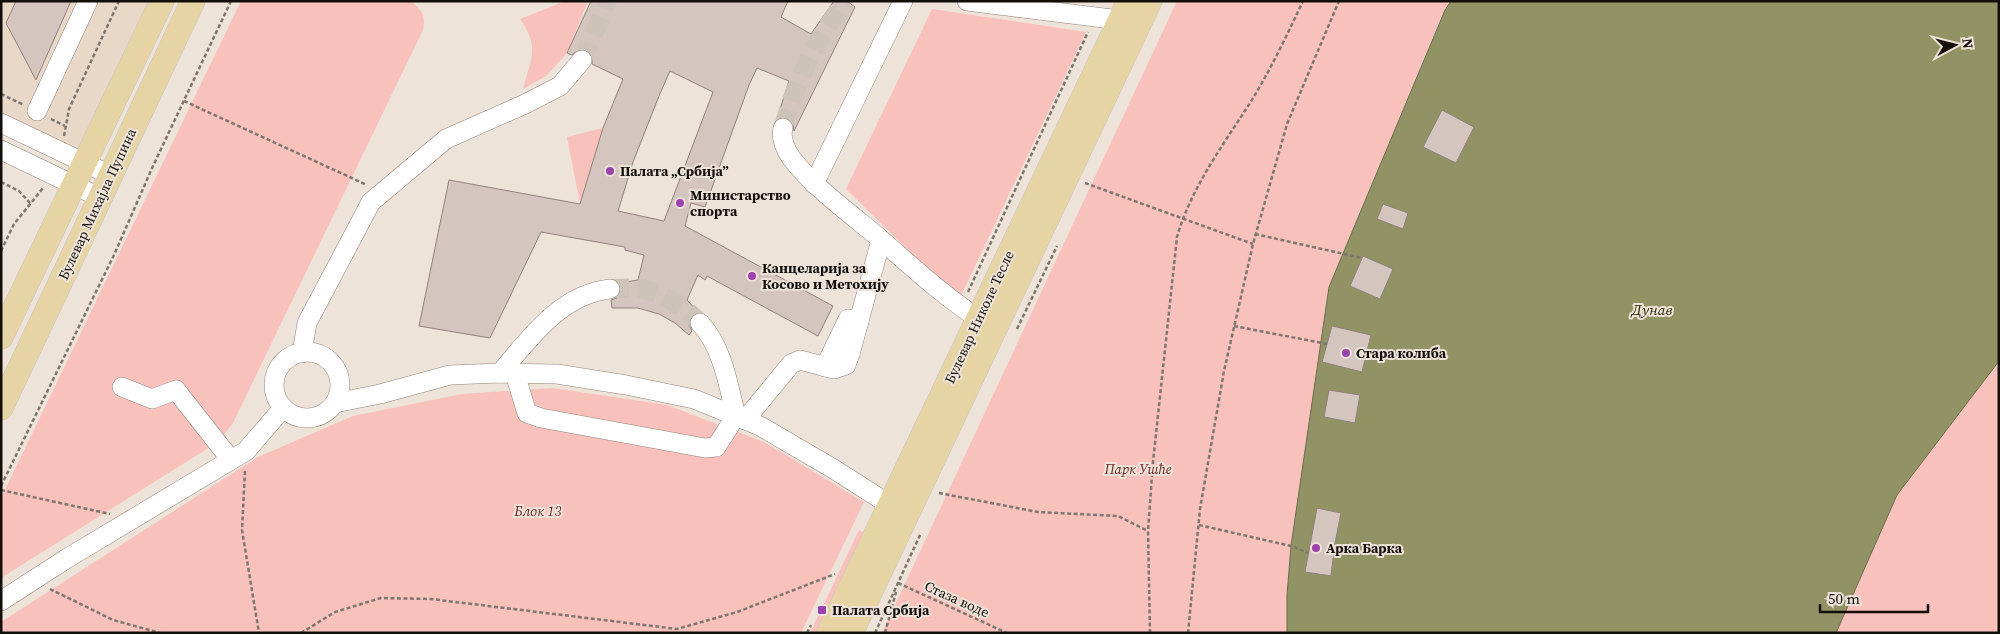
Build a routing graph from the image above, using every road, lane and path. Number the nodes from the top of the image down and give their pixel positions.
1 (88, 1) edge
2 (120, 1) edge
3 (162, 1) edge
4 (193, 1) edge
5 (231, 1) edge
6 (903, 1) edge
7 (967, 1) edge
8 (1150, 1) edge
9 (1303, 1) edge
10 (1339, 1) edge
11 (1095, 17) junction
12 (1129, 17) edge
13 (582, 60) tunnel mouth
14 (184, 101) junction
15 (36, 112) dead end
16 (1, 123) edge
17 (65, 126) dead end
18 (782, 128) tunnel mouth
19 (1, 150) edge
20 (85, 164) junction
21 (110, 175) junction
22 (1, 182) edge
23 (1085, 183) dead end
24 (814, 184) junction
25 (75, 185) junction
26 (383, 192) junction
27 (99, 197) junction
28 (1182, 218) junction
29 (1255, 234) junction
30 (881, 240) junction
31 (1252, 244) junction
32 (1, 251) edge
33 (1362, 258) dead end
34 (610, 289) tunnel mouth
35 (978, 319) junction
36 (700, 323) tunnel mouth
37 (1234, 326) junction
38 (1, 337) edge
39 (1327, 344) dead end
40 (302, 353) junction
41 (508, 373) junction
42 (122, 387) dead end
43 (335, 403) junction
44 (1, 408) edge
45 (283, 408) junction
46 (741, 418) junction
47 (238, 465) junction
48 (1, 488) edge
49 (939, 493) dead end
50 (898, 510) junction
51 (133, 519) junction
52 (1198, 525) junction
53 (1148, 531) junction
54 (909, 547) dead end
55 (1308, 552) dead end
56 (835, 574) dead end
57 (33, 581) junction
58 (898, 584) junction
59 (1, 601) edge
60 (160, 633) edge
61 (259, 633) edge
62 (301, 633) edge
63 (829, 633) edge
64 (851, 633) edge
65 (885, 633) edge
66 (1007, 633) edge
67 (1150, 633) edge
68 (1188, 633) edge

1 - 15 street
2 - 17 path
3 - 20 main road, Булевар Михајла Пупина
4 - 21 main road, Булевар Михајла Пупина
5 - 14 path
6 - 24 street
7 - 11 street
8 - 12 main road, Булевар Николе Тесле
9 - 28 path
10 - 29 path
11 - 12 street
11 - 35 path
12 - 35 main road, Булевар Николе Тесле
13 - 26 street
14 - 26 path
14 - 48 path
16 - 20 street
18 - 24 street
19 - 25 street
20 - 21 street
20 - 25 main road, Булевар Михајла Пупина
21 - 27 main road, Булевар Михајла Пупина
22 - 32 path
23 - 28 path
24 - 30 street
25 - 27 street
25 - 38 main road, Булевар Михајла Пупина
26 - 40 street
27 - 44 main road, Булевар Михајла Пупина
28 - 31 path
28 - 53 path
29 - 31 path
29 - 33 path
30 - 35 street
30 - 46 street
31 - 37 path
34 - 41 street
35 - 50 main road, Булевар Николе Тесле
36 - 46 street
37 - 39 path
37 - 52 path
40 - 43 street
40 - 45 street
41 - 43 street
41 - 46 street
41 - 46 street
42 - 47 street
43 - 45 street
45 - 47 street
46 - 50 street
47 - 51 street
47 - 61 path
48 - 51 path
49 - 53 path
50 - 63 main road, Булевар Николе Тесле
50 - 64 main road, Булевар Николе Тесле
51 - 57 street
52 - 55 path
52 - 68 path
53 - 67 path
54 - 58 path
56 - 62 path
57 - 59 street
57 - 60 path
58 - 65 path
58 - 66 path, Стаза воде

